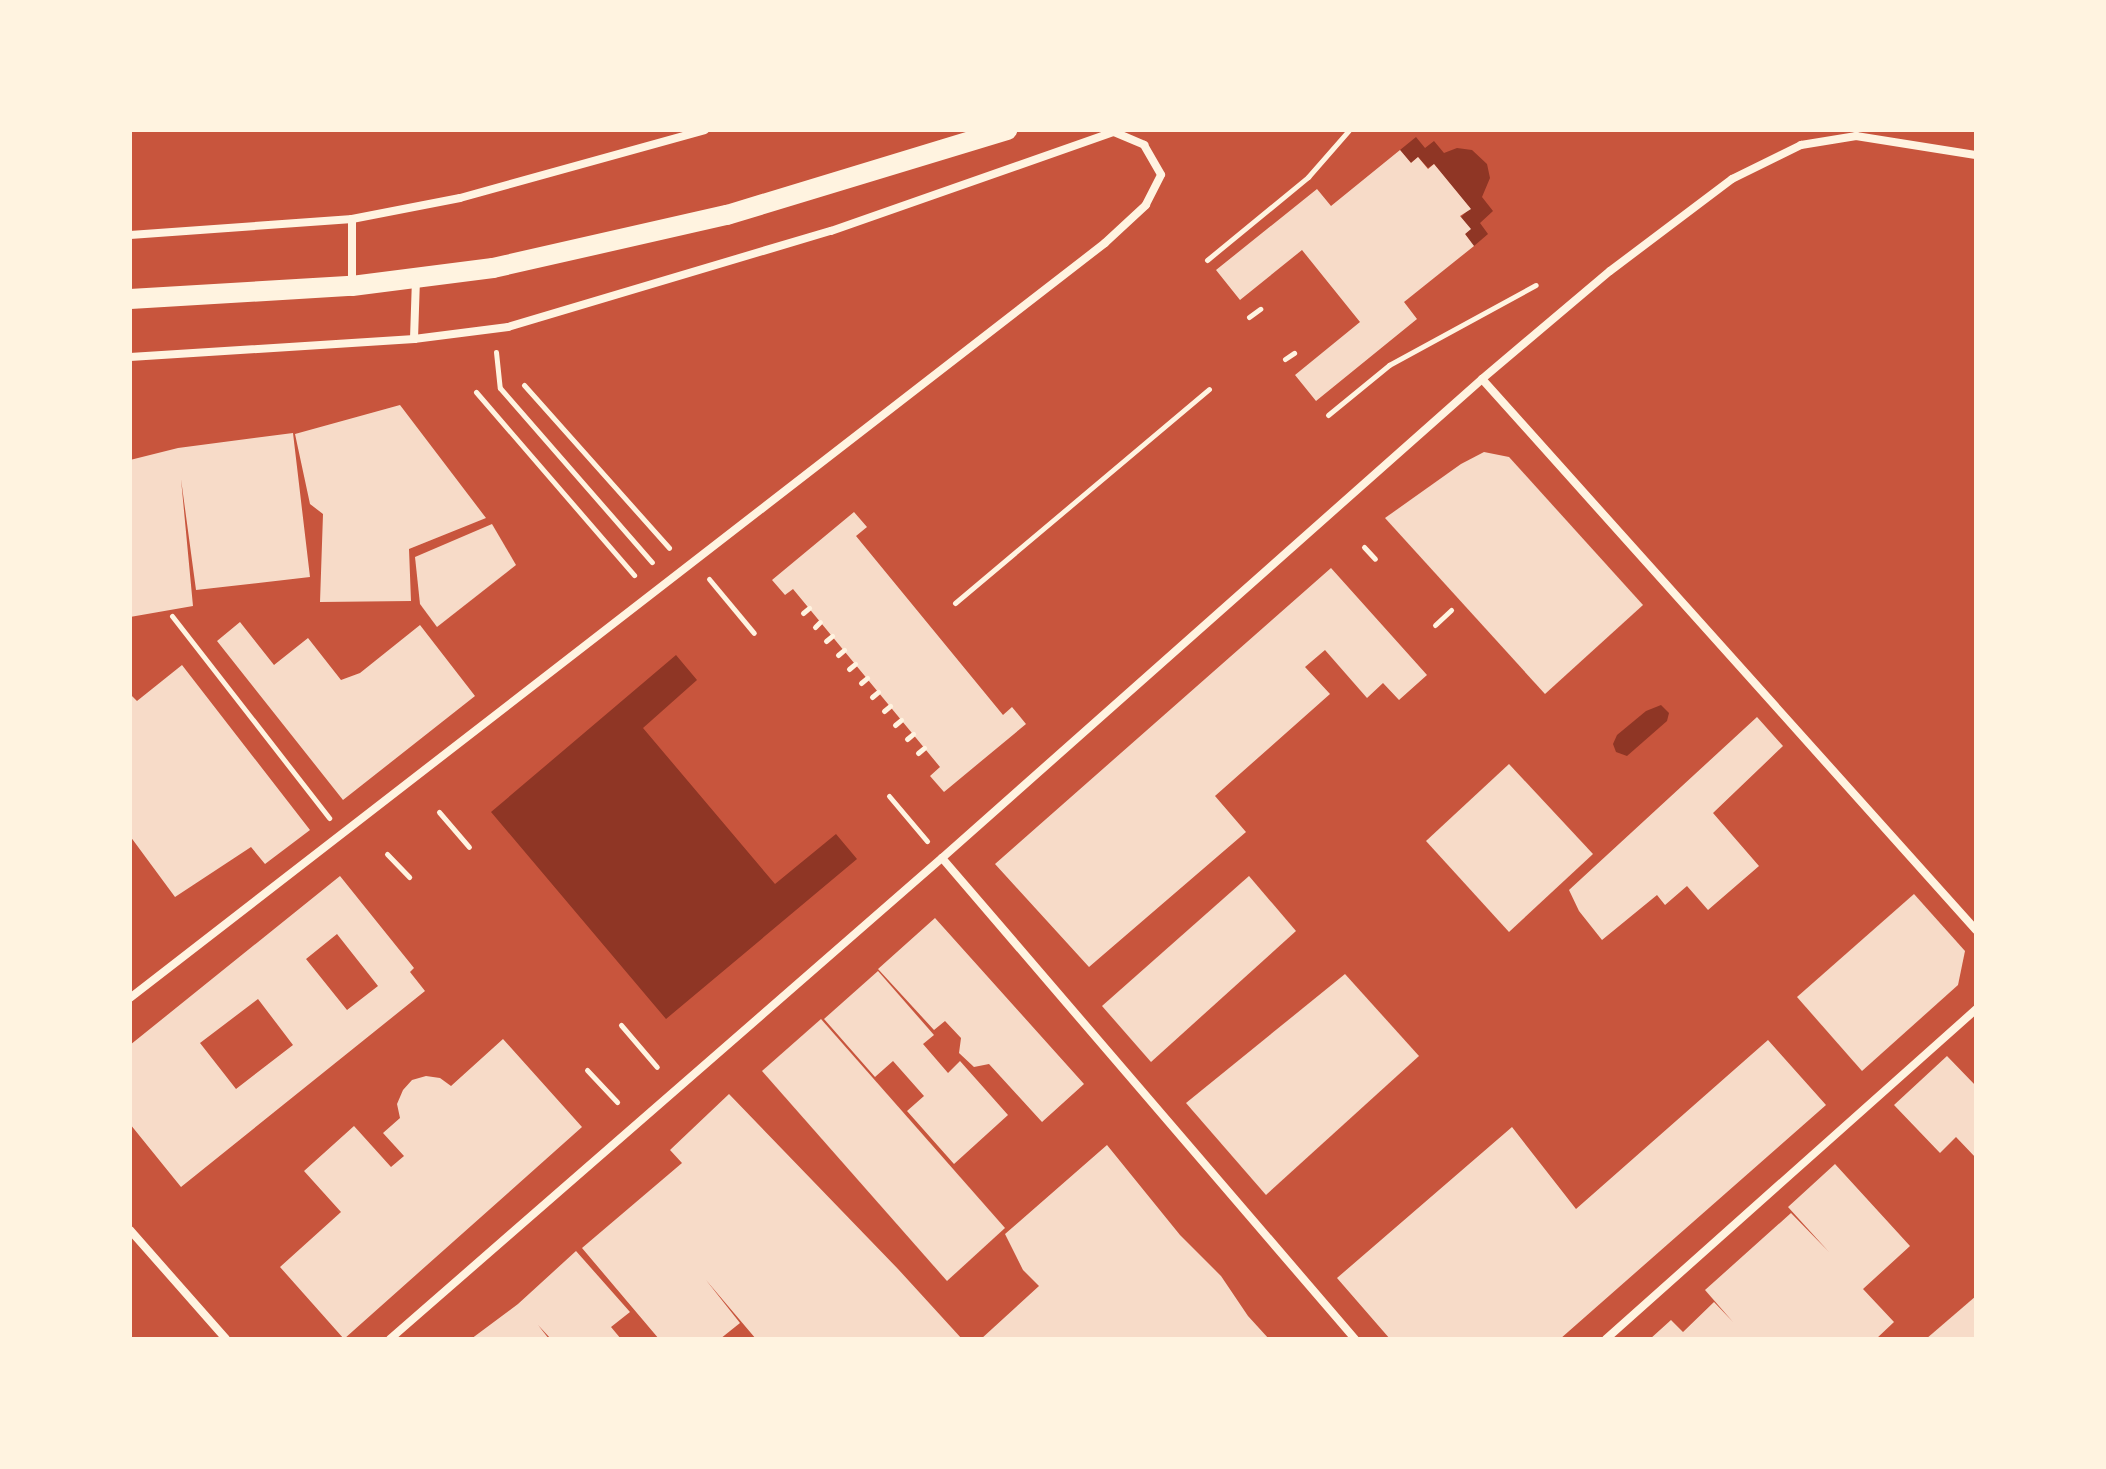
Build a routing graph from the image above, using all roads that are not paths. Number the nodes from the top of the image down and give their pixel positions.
1 (705, 130) edge
2 (1007, 130) edge
3 (1976, 155) edge
4 (352, 219) junction
5 (130, 235) edge
6 (416, 279) junction
7 (352, 286) junction
8 (130, 299) edge
9 (414, 339) junction
10 (130, 357) edge
11 (1482, 379) junction
12 (942, 858) junction
13 (1976, 930) edge
14 (130, 998) edge
15 (1976, 1009) edge
16 (130, 1230) edge
17 (226, 1339) edge
18 (390, 1339) edge
19 (1355, 1339) edge
20 (1606, 1339) edge

1 - 4 street
2 - 6 main road
3 - 11 street
4 - 5 street
4 - 7 street
6 - 7 main road
6 - 9 street
7 - 8 main road
9 - 10 street
9 - 14 street
11 - 12 street
11 - 13 street
12 - 18 street
12 - 19 street
15 - 20 street
16 - 17 street

